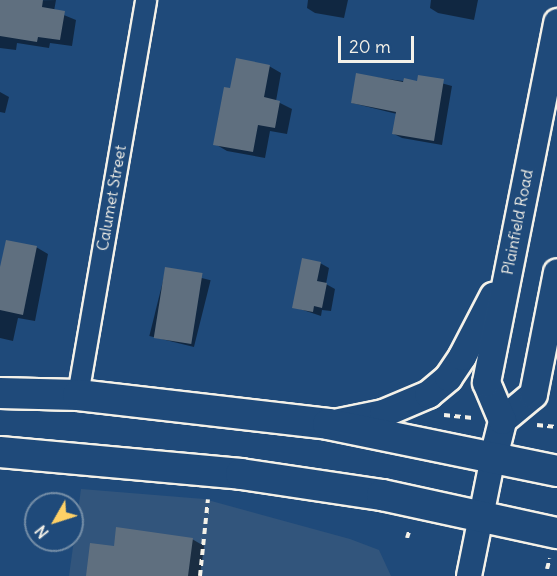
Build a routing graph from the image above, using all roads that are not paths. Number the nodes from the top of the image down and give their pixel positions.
1 (146, 0) edge
2 (557, 22) edge
3 (508, 269) junction
4 (557, 281) edge
5 (0, 393) edge
6 (78, 395) junction
7 (502, 420) junction
8 (328, 424) junction
9 (0, 452) edge
10 (493, 457) junction
11 (557, 471) edge
12 (479, 516) junction
13 (557, 533) edge
14 (469, 576) edge

1 - 6 street, Calumet Street
2 - 3 main road, Plainfield Road
3 - 7 main road, Plainfield Road
3 - 8 main road
4 - 7 main road
5 - 6 main road
6 - 8 main road
7 - 10 main road
8 - 10 main road
9 - 12 main road
10 - 11 main road
10 - 12 street
12 - 13 main road
12 - 14 street

